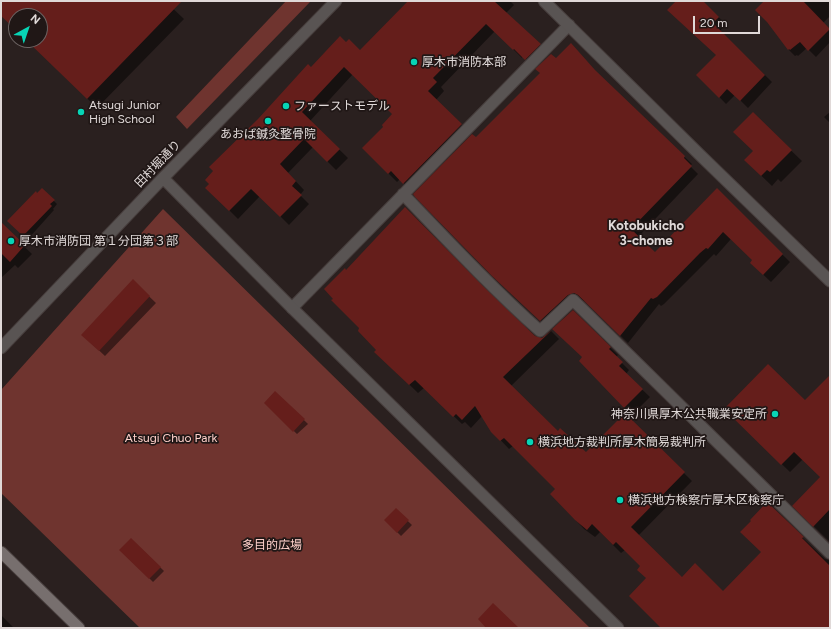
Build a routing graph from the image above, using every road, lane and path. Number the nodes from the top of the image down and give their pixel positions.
1 (336, 1) edge
2 (544, 1) edge
3 (569, 25) junction
4 (162, 178) junction
5 (404, 194) junction
6 (830, 281) edge
7 (292, 308) junction
8 (1, 348) edge
9 (1, 552) edge
10 (830, 553) edge
11 (79, 628) edge
12 (618, 628) edge

1 - 4 street, 田村堀通り
2 - 3 street
3 - 5 street
3 - 6 street
4 - 7 street
4 - 8 street, 田村堀通り
5 - 7 street
5 - 10 street
7 - 12 street
9 - 11 main road

